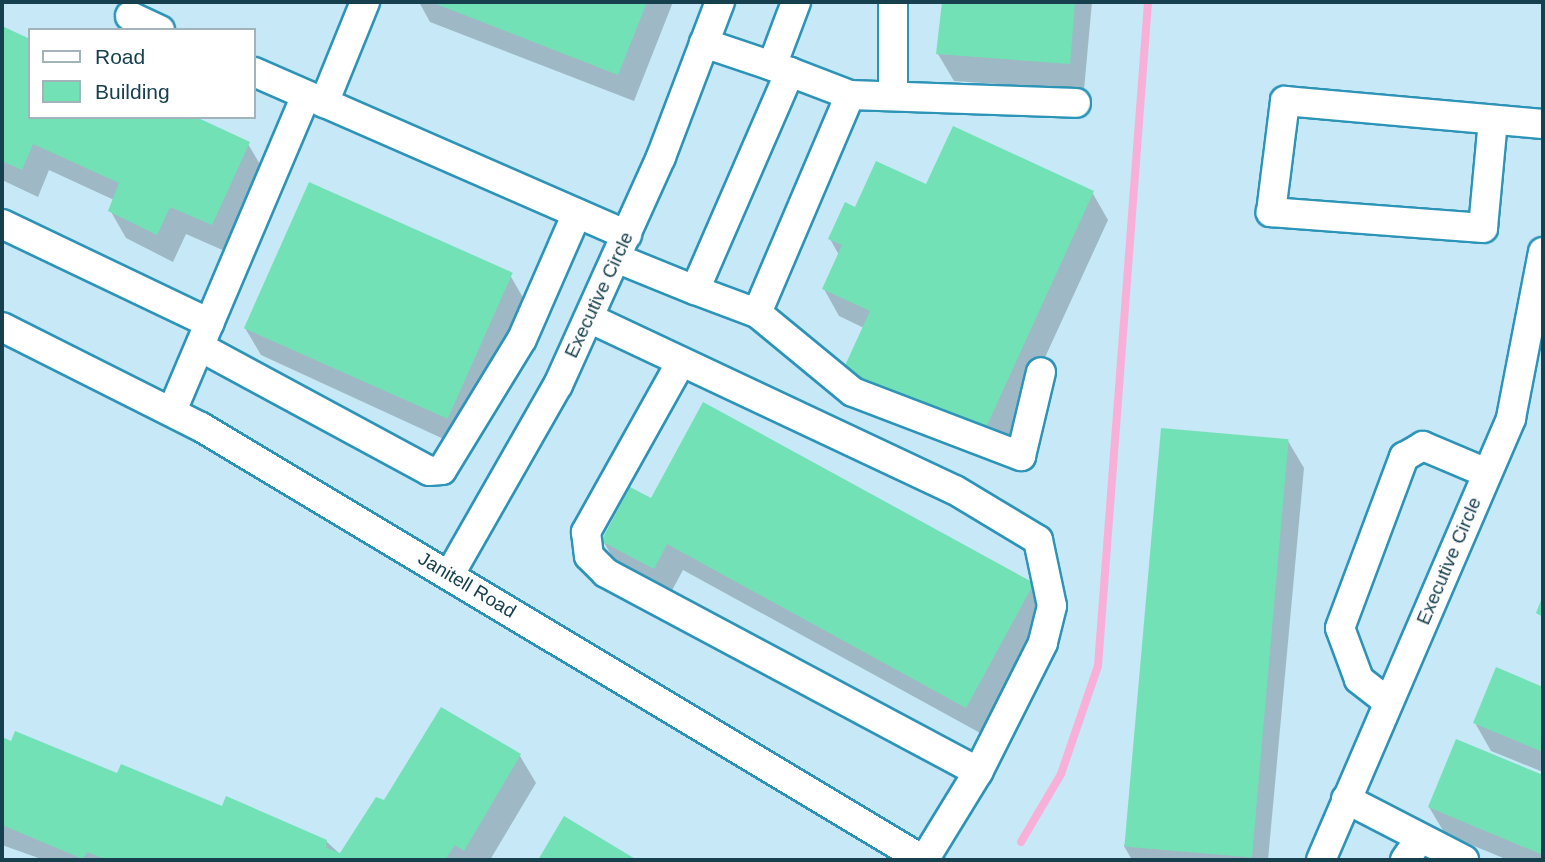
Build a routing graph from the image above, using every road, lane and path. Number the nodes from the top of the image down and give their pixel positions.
1 (365, 2) edge
2 (720, 2) edge
3 (796, 2) edge
4 (893, 2) edge
5 (130, 16) dead end
6 (156, 28) edge
7 (704, 43) junction
8 (781, 69) junction
9 (256, 73) edge
10 (850, 95) junction
11 (892, 96) junction
12 (315, 99) junction
13 (1076, 103) dead end
14 (1493, 120) junction
15 (1543, 124) edge
16 (577, 213) junction
17 (2, 223) edge
18 (621, 247) junction
19 (1543, 252) edge
20 (1543, 258) edge
21 (695, 290) junction
22 (757, 313) junction
23 (589, 318) junction
24 (2, 327) edge
25 (205, 335) junction
26 (681, 362) junction
27 (1041, 372) dead end
28 (172, 411) junction
29 (1487, 473) junction
30 (450, 574) junction
31 (1388, 702) junction
32 (978, 772) junction
33 (1346, 799) junction
34 (1412, 850) edge
35 (923, 860) edge
36 (1321, 860) edge
37 (1464, 860) edge

1 - 12 street
2 - 7 street, Executive Circle
3 - 8 street
4 - 11 street
5 - 6 street
7 - 8 street
7 - 18 street, Executive Circle
8 - 10 street
8 - 21 street
9 - 12 street
10 - 11 street
10 - 22 street
11 - 13 street
12 - 16 street
12 - 25 street
14 - 14 street
14 - 15 street
16 - 18 street
16 - 25 street
17 - 25 street
18 - 21 street
18 - 23 street, Executive Circle
19 - 20 street, Executive Circle
20 - 29 street, Executive Circle
21 - 22 street
22 - 27 street
23 - 26 street
23 - 30 street, Executive Circle
24 - 28 street, Janitell Road
25 - 28 street
26 - 32 street
26 - 32 street
28 - 30 street, Janitell Road
29 - 31 street, Executive Circle
29 - 31 street
30 - 35 street, Janitell Road
31 - 33 street, Executive Circle
32 - 35 street
33 - 34 street
33 - 36 street, Executive Circle
34 - 37 street

